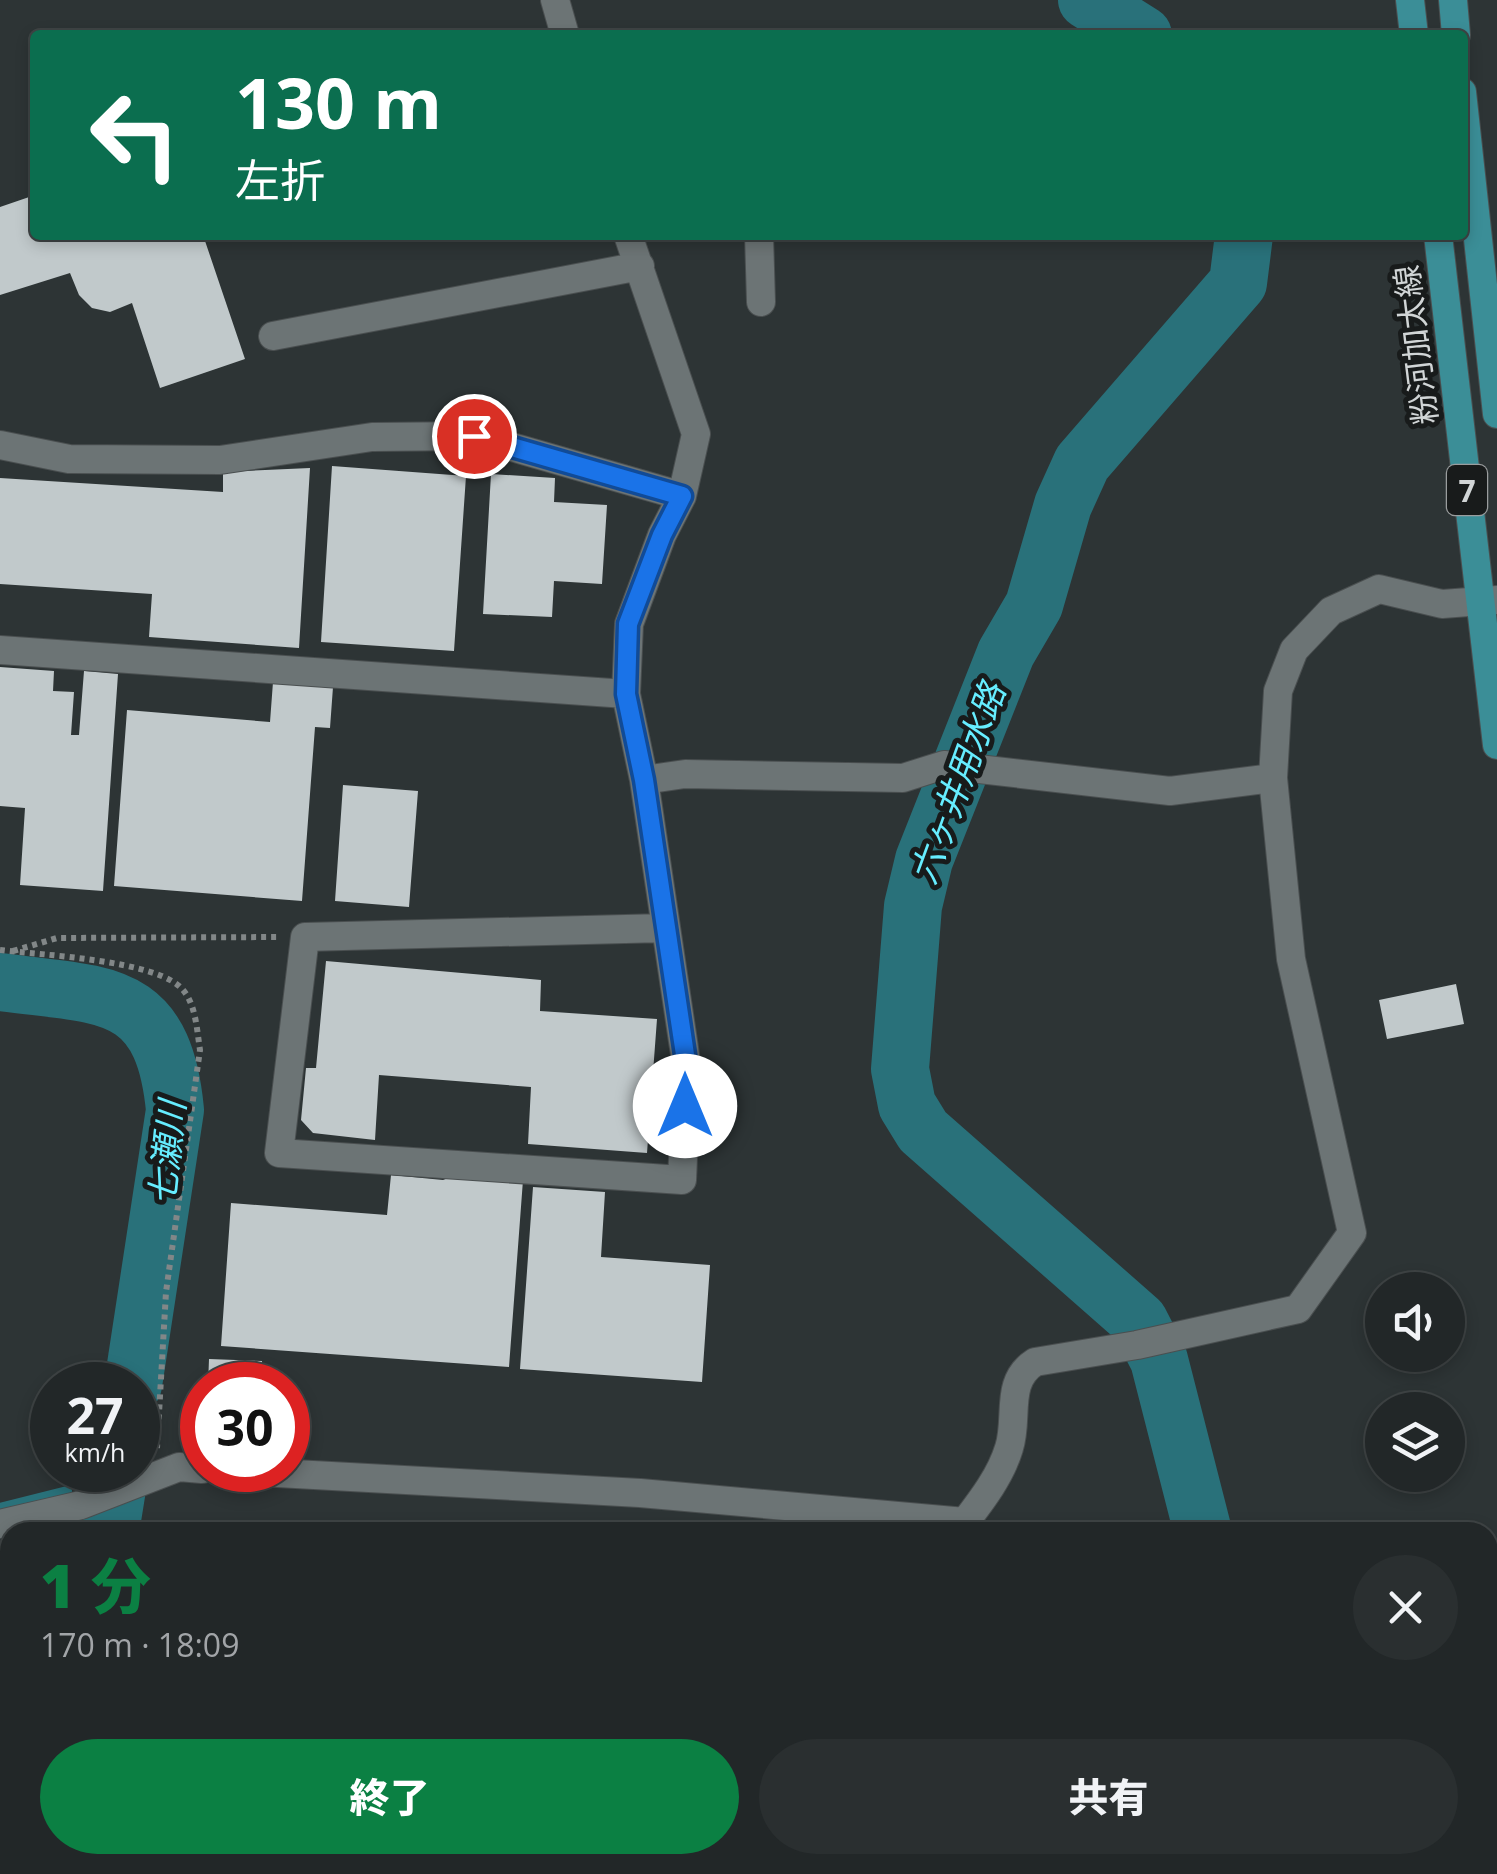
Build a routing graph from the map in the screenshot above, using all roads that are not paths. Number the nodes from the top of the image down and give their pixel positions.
1 (555, 0) edge
2 (1410, 0) edge
3 (1453, 0) edge
4 (564, 30) edge
5 (1413, 30) edge
6 (1456, 30) edge
7 (1468, 147) edge
8 (630, 240) edge
9 (759, 240) edge
10 (1439, 240) edge
11 (640, 266) junction
12 (761, 302) dead end
13 (273, 336) dead end
14 (1497, 414) edge
15 (0, 445) edge
16 (682, 496) junction
17 (1489, 601) edge
18 (0, 650) edge
19 (626, 694) junction
20 (1497, 745) edge
21 (1274, 778) junction
22 (644, 780) junction
23 (664, 928) junction
24 (180, 1467) edge
25 (310, 1475) edge
26 (9, 1522) edge

1 - 4 street
2 - 5 main road
3 - 6 main road
7 - 14 main road
8 - 11 street
9 - 12 street
10 - 17 main road, 粉河加太線 / 7
11 - 13 street
11 - 16 street
15 - 16 street
16 - 19 street
17 - 20 main road, 粉河加太線 / 7
17 - 21 street
18 - 19 street
19 - 22 street
21 - 22 street
21 - 25 street
22 - 23 street
23 - 23 street
24 - 26 street

